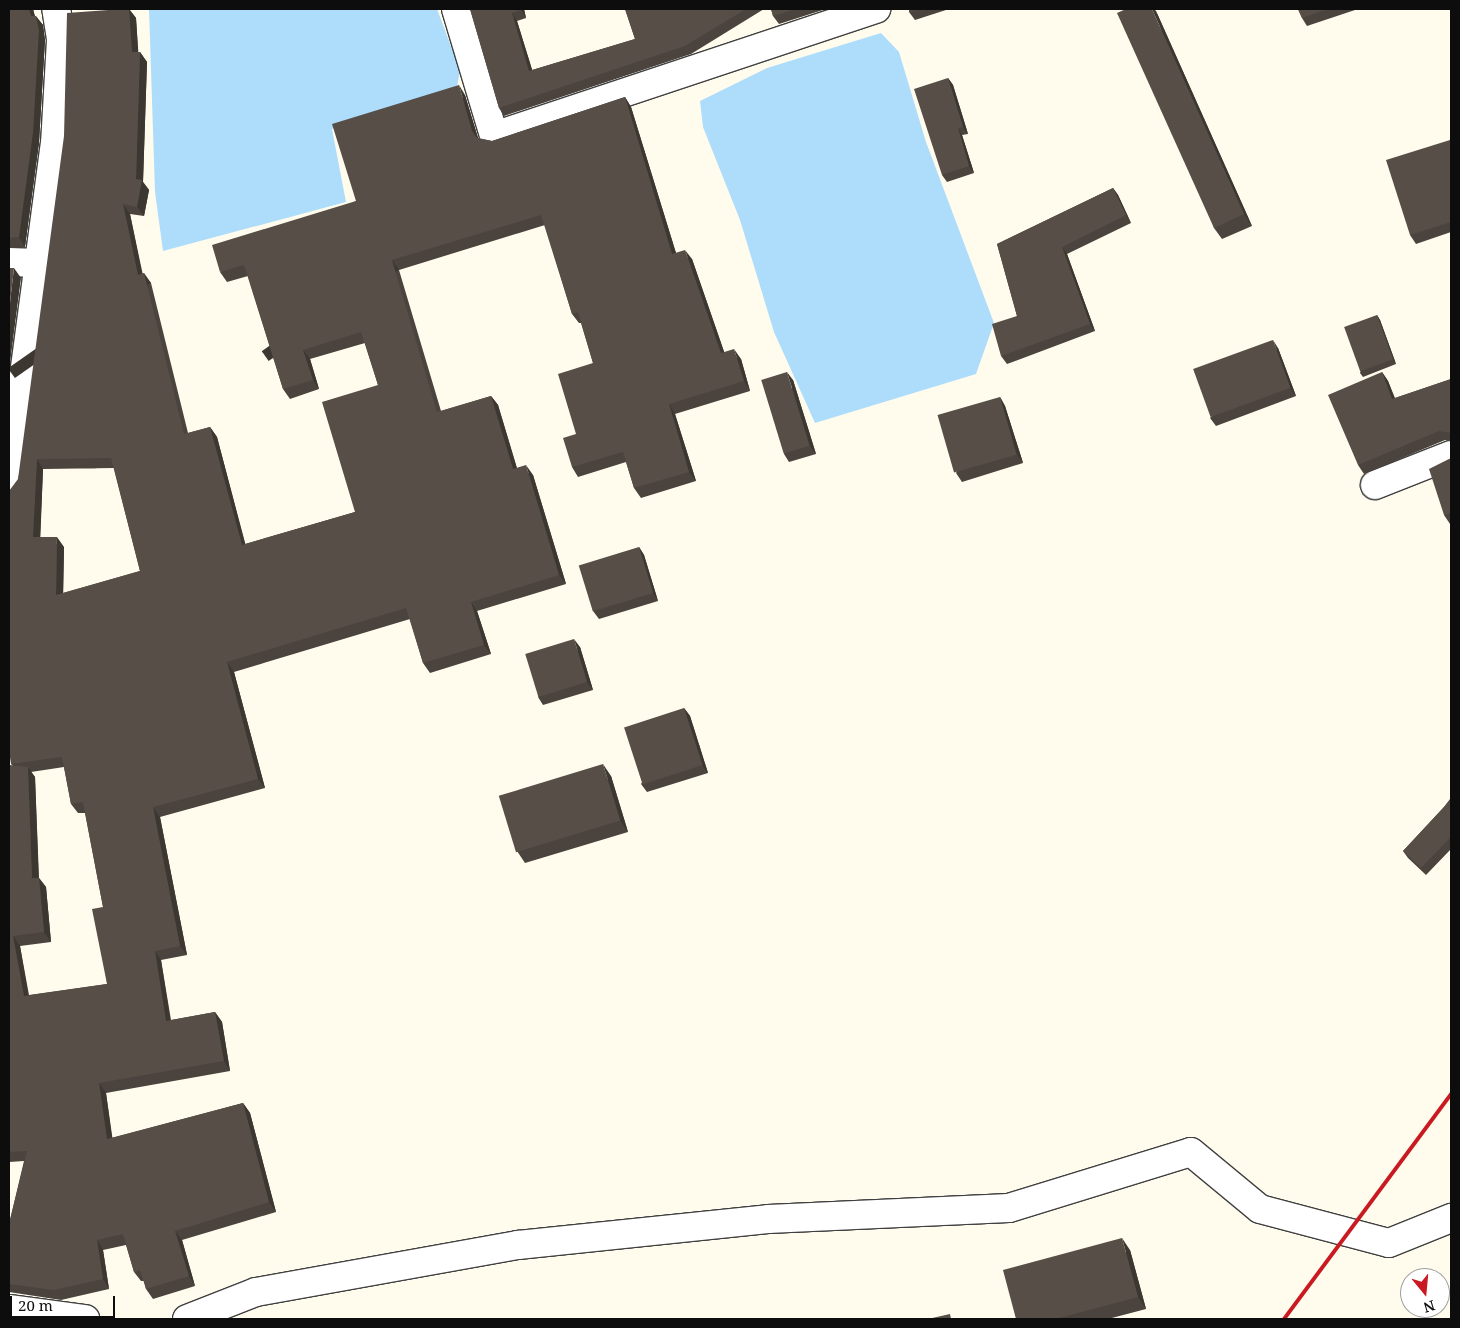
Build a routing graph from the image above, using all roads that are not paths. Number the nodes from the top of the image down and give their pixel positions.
1 (56, 9) edge
2 (456, 9) edge
3 (876, 9) edge
4 (9, 262) edge
5 (39, 263) junction
6 (1451, 455) edge
7 (1375, 485) dead end
8 (9, 487) edge
9 (1451, 1218) edge
10 (1451, 1239) edge
11 (1389, 1243) junction
12 (9, 1309) edge
13 (85, 1319) edge
14 (187, 1319) edge

1 - 5 street
2 - 3 street
4 - 5 street
5 - 8 street
6 - 7 street
9 - 11 street
10 - 11 street
11 - 14 street
12 - 13 street

